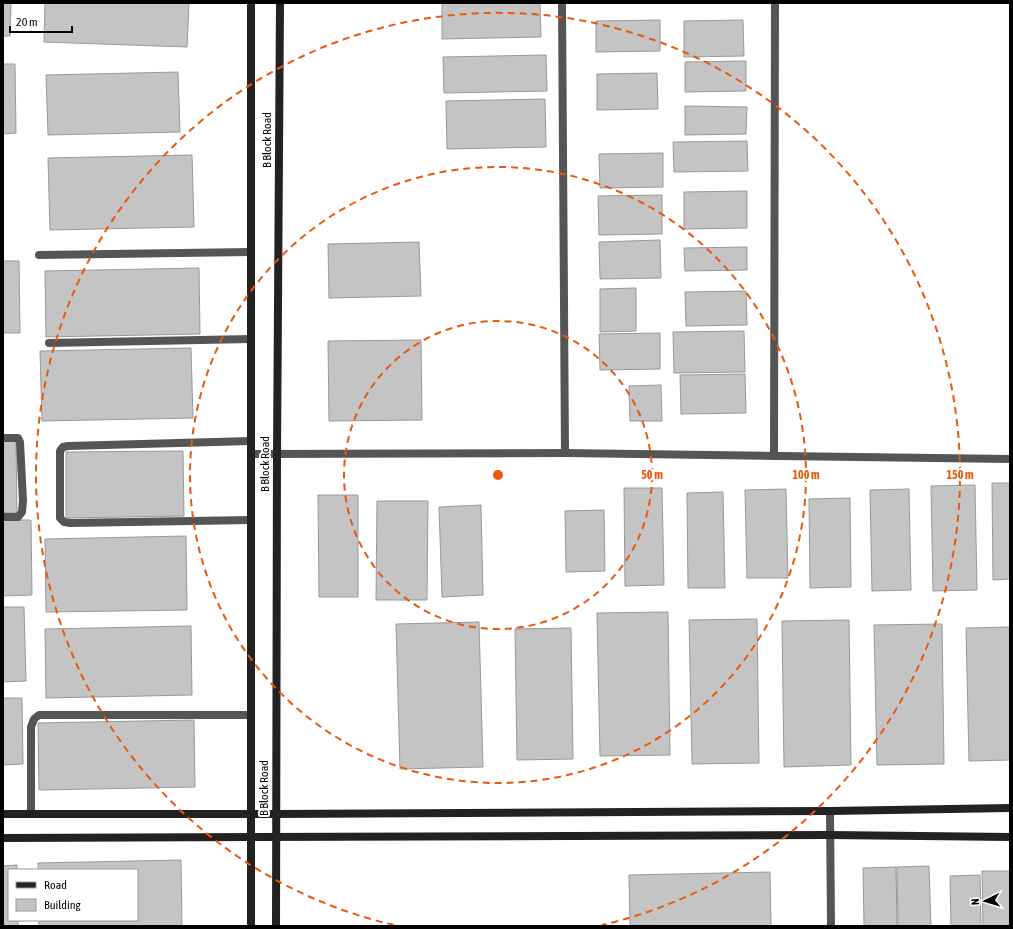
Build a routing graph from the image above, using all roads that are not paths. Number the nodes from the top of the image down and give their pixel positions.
1 (251, 3) edge
2 (280, 3) edge
3 (562, 3) edge
4 (775, 3) edge
5 (251, 252) junction
6 (39, 255) dead end
7 (251, 339) junction
8 (49, 343) dead end
9 (3, 438) edge
10 (251, 441) junction
11 (565, 453) junction
12 (251, 454) junction
13 (277, 454) junction
14 (774, 456) junction
15 (1010, 459) edge
16 (3, 517) edge
17 (251, 520) junction
18 (251, 715) junction
19 (1010, 808) edge
20 (830, 811) junction
21 (3, 814) edge
22 (31, 814) junction
23 (251, 814) junction
24 (276, 814) junction
25 (830, 835) junction
26 (1010, 837) edge
27 (3, 838) edge
28 (251, 838) junction
29 (276, 838) junction
30 (252, 926) edge
31 (276, 926) edge
32 (831, 926) edge

1 - 5 street, B Block Road
2 - 13 street, B Block Road
3 - 11 street
4 - 14 street
5 - 6 street
5 - 7 street, B Block Road
7 - 8 street
7 - 10 street, B Block Road
9 - 16 street
10 - 12 street, B Block Road
10 - 17 street
11 - 13 street
11 - 14 street
12 - 13 street
12 - 17 street, B Block Road
13 - 24 street, B Block Road
14 - 15 street
17 - 18 street, B Block Road
18 - 22 street
18 - 23 street, B Block Road
19 - 20 street
20 - 24 street
20 - 25 street
21 - 22 street
22 - 23 street
23 - 24 street
23 - 28 street, B Block Road
24 - 29 street, B Block Road
25 - 26 street
25 - 29 street
25 - 32 street
27 - 28 street
28 - 29 street
28 - 30 street, B Block Road
29 - 31 street, B Block Road

